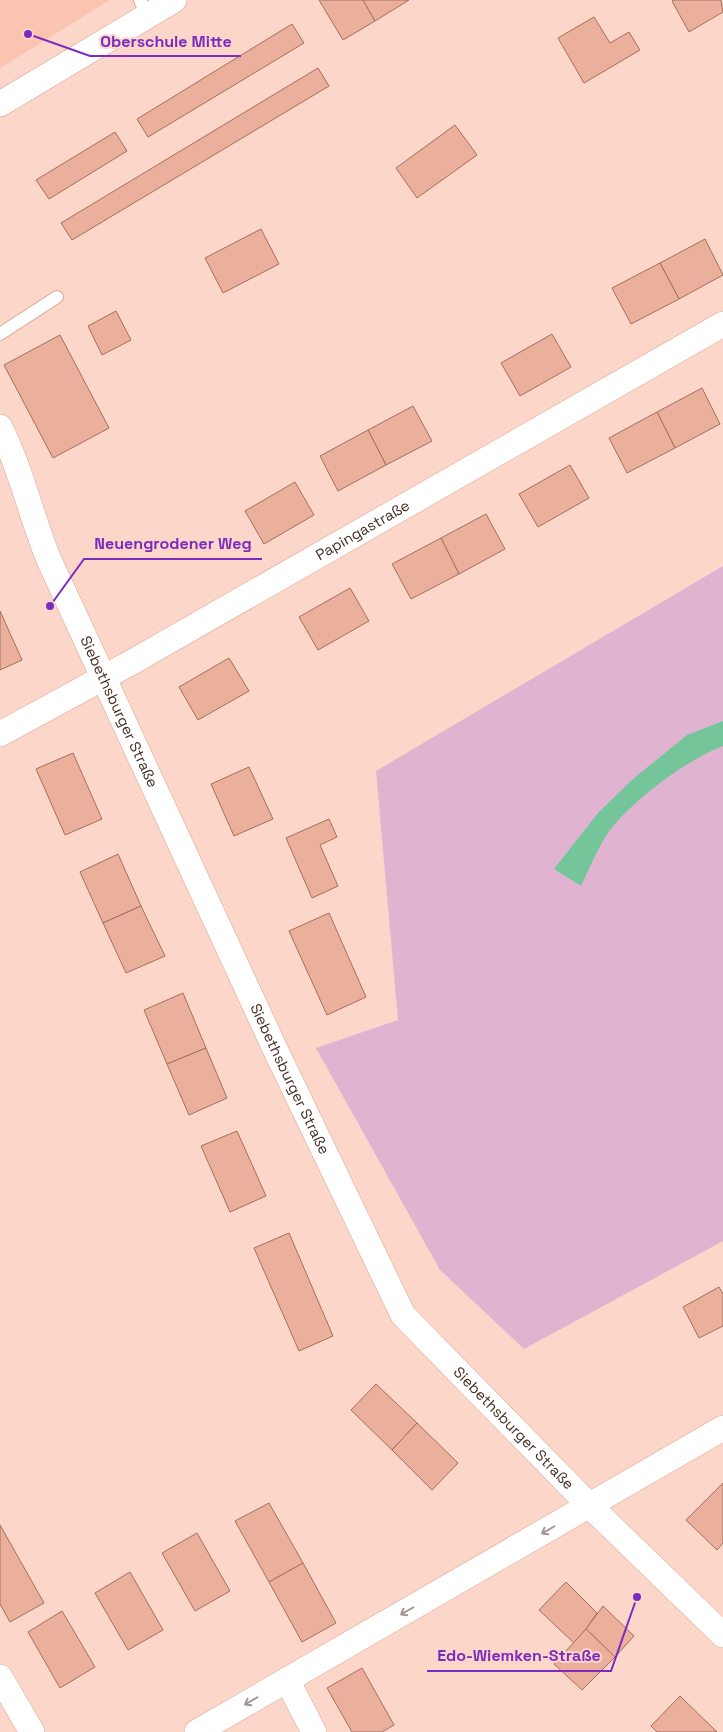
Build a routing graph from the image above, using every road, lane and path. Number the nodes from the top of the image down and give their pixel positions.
1 (174, 0) edge
2 (143, 8) edge
3 (0, 104) edge
4 (57, 298) dead end
5 (723, 324) edge
6 (0, 334) edge
7 (1, 429) edge
8 (104, 676) junction
9 (0, 734) edge
10 (723, 1428) edge
11 (590, 1506) junction
12 (723, 1635) edge
13 (0, 1677) edge
14 (287, 1680) junction
15 (32, 1732) edge
16 (197, 1732) edge
17 (314, 1732) edge

1 - 2 street
2 - 3 street
4 - 6 lane
5 - 8 street, Papingastraße
7 - 8 street, Siebethsburger Straße
8 - 9 street, Papingastraße
8 - 11 street, Siebethsburger Straße
10 - 11 street
11 - 12 street, Siebethsburger Straße
11 -> 14 street
13 - 15 street
14 -> 16 street
14 - 17 street

